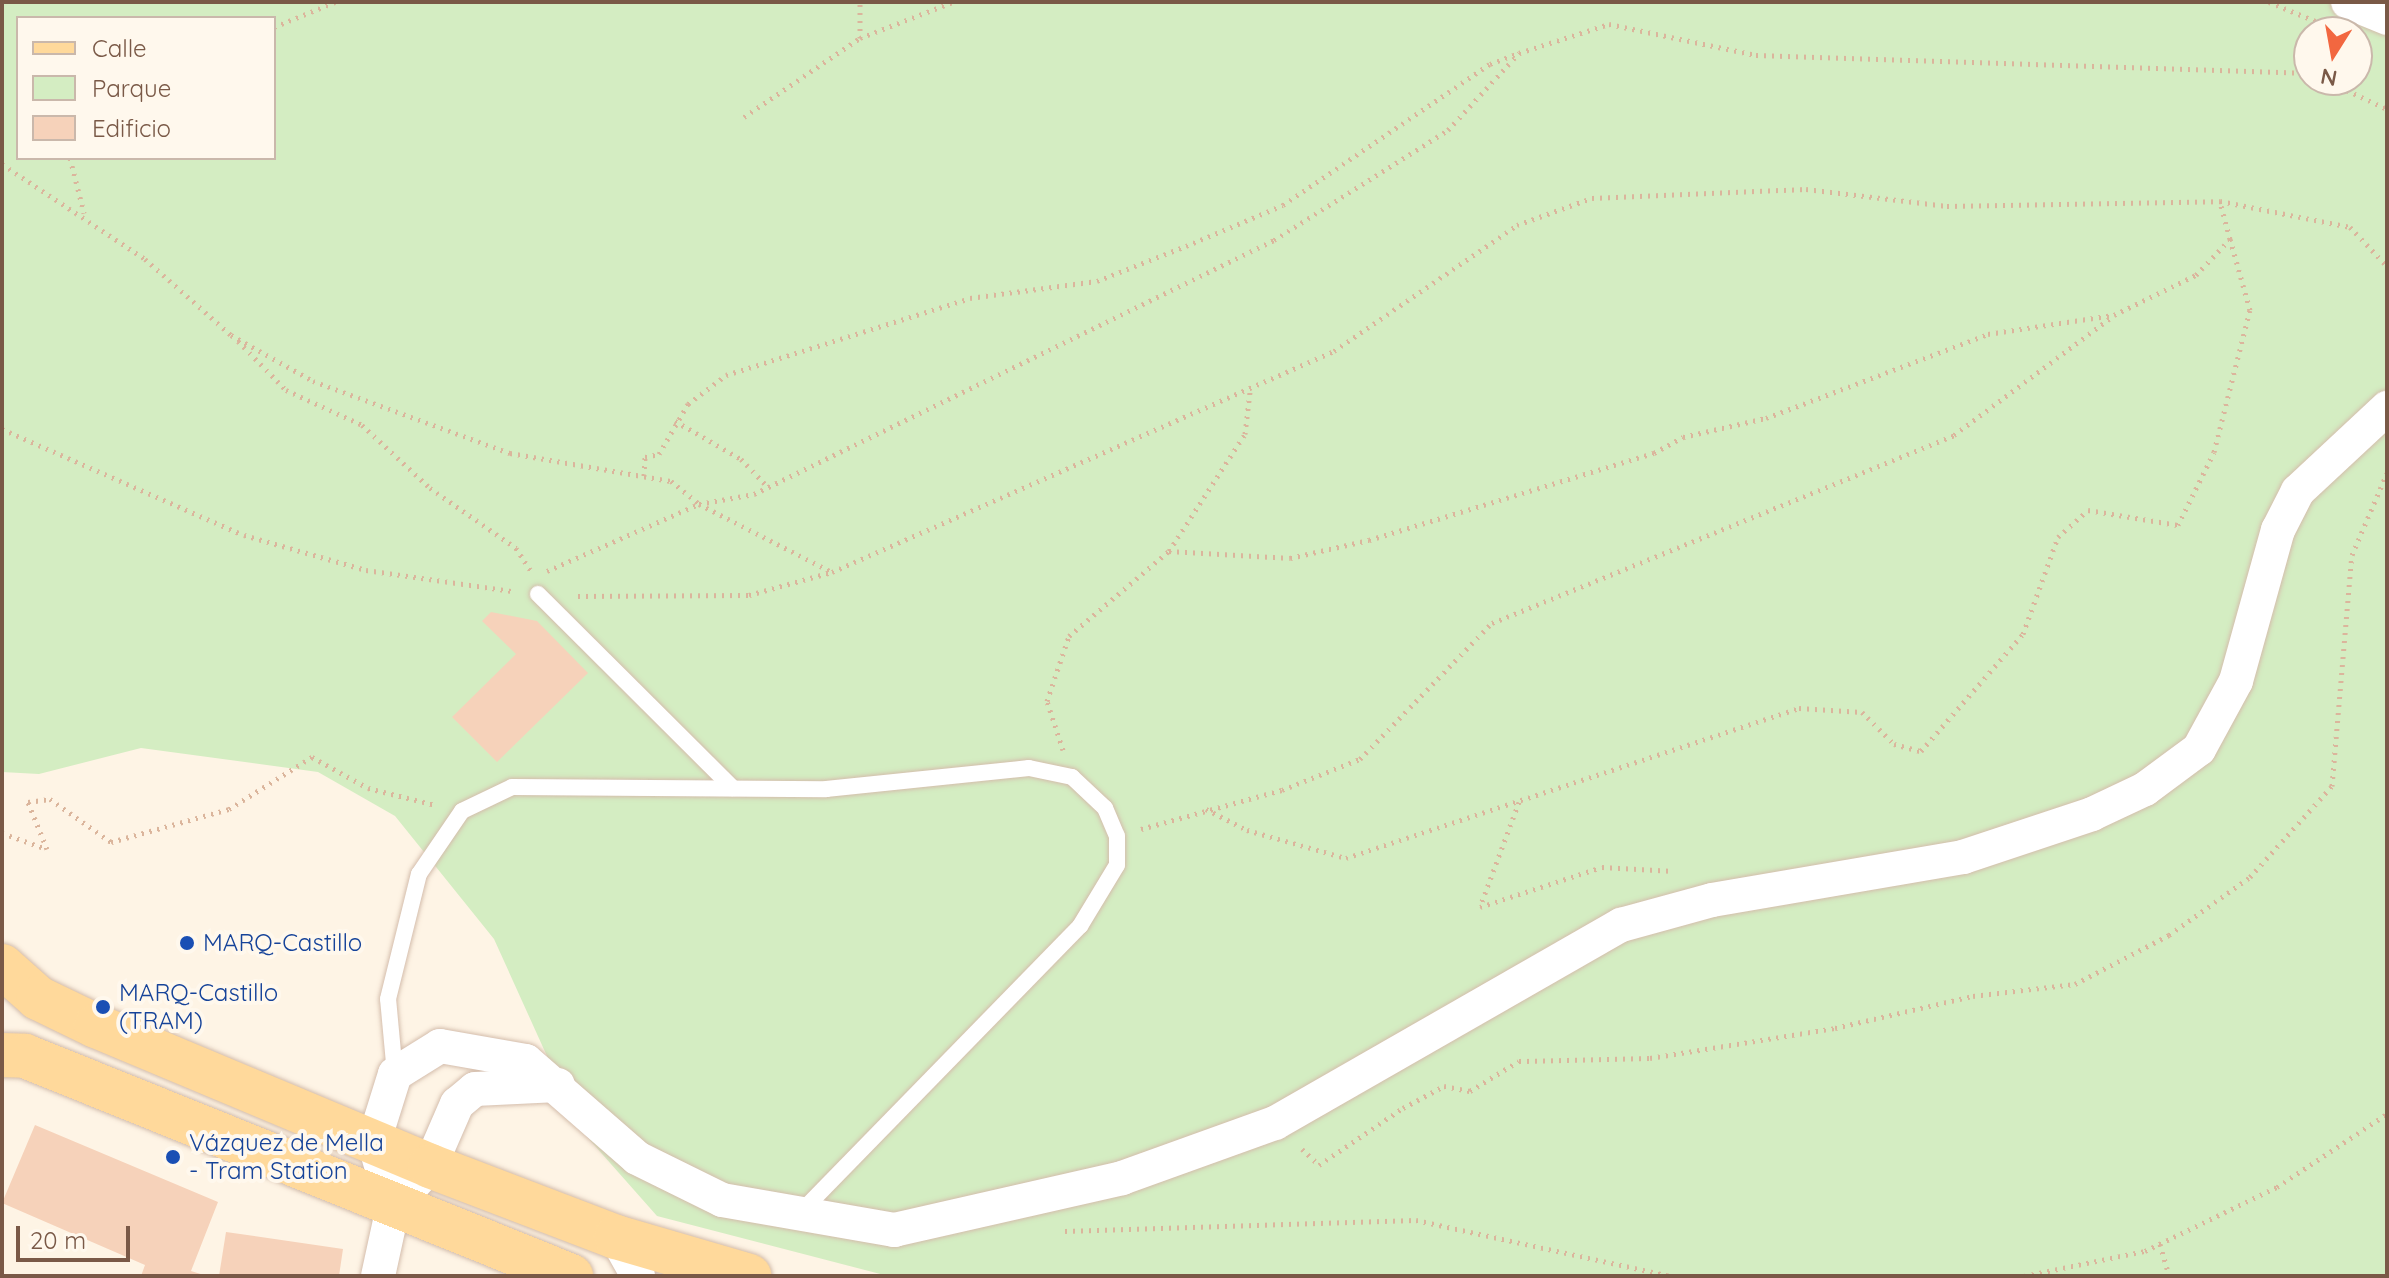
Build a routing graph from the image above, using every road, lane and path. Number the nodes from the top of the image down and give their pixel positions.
1 (335, 2) edge
2 (860, 2) edge
3 (953, 2) edge
4 (2269, 2) edge
5 (2338, 14) edge
6 (2387, 18) edge
7 (276, 26) edge
8 (860, 38) junction
9 (1519, 53) junction
10 (2293, 72) edge
11 (2359, 96) edge
12 (2387, 109) edge
13 (744, 117) dead end
14 (71, 160) edge
15 (2, 164) edge
16 (2220, 201) junction
17 (85, 214) junction
18 (2230, 239) junction
19 (2387, 266) edge
20 (2114, 315) junction
21 (231, 335) junction
22 (1250, 392) junction
23 (2387, 408) edge
24 (675, 421) junction
25 (2, 429) edge
26 (2387, 473) edge
27 (644, 476) junction
28 (768, 487) junction
29 (699, 504) junction
30 (1169, 551) junction
31 (832, 572) junction
32 (538, 594) junction
33 (1072, 777) junction
34 (733, 788) junction
35 (1519, 802) junction
36 (1206, 809) junction
37 (462, 811) junction
38 (2, 833) edge
39 (1117, 836) junction
40 (1680, 871) dead end
41 (2, 966) edge
42 (2, 1055) edge
43 (395, 1074) junction
44 (558, 1085) junction
45 (2387, 1114) edge
46 (1275, 1123) junction
47 (374, 1141) junction
48 (430, 1166) junction
49 (393, 1207) junction
50 (796, 1217) junction
51 (1053, 1232) dead end
52 (616, 1237) junction
53 (2160, 1244) junction
54 (378, 1276) edge
55 (571, 1276) edge
56 (638, 1276) edge
57 (749, 1276) edge
58 (1670, 1276) edge
59 (2024, 1276) edge
60 (2169, 1276) edge

1 - 7 path
2 - 8 path
3 - 8 path
4 - 5 path
5 - 6 street
8 - 13 path
9 - 10 path
9 - 24 path
9 - 28 path
11 - 12 path
14 - 17 path
15 - 17 path
16 - 18 path
16 - 19 path
16 - 22 path
17 - 21 path
18 - 20 path
18 - 35 path
20 - 30 path
20 - 36 path
21 - 27 path
21 - 32 path
22 - 30 path
22 - 31 path
23 - 46 street
24 - 27 path
24 - 28 path
25 - 32 path
26 - 46 path
27 - 29 path
28 - 29 path
29 - 31 path
29 - 32 path
30 - 33 path
31 - 32 path
32 - 34 lane
33 - 34 lane
33 - 39 lane
34 - 37 lane
35 - 36 path
35 - 40 path
36 - 39 path
37 - 38 path
37 - 43 lane
39 - 50 lane
41 - 47 main road
42 - 49 main road
43 - 44 street
43 - 47 street
44 - 48 street
44 - 50 street
45 - 53 path
46 - 50 street
47 - 48 main road
47 - 49 street
48 - 49 street
48 - 52 main road
49 - 54 street
49 - 55 main road
51 - 58 path
52 - 56 street
52 - 57 main road
53 - 59 path
53 - 60 path

